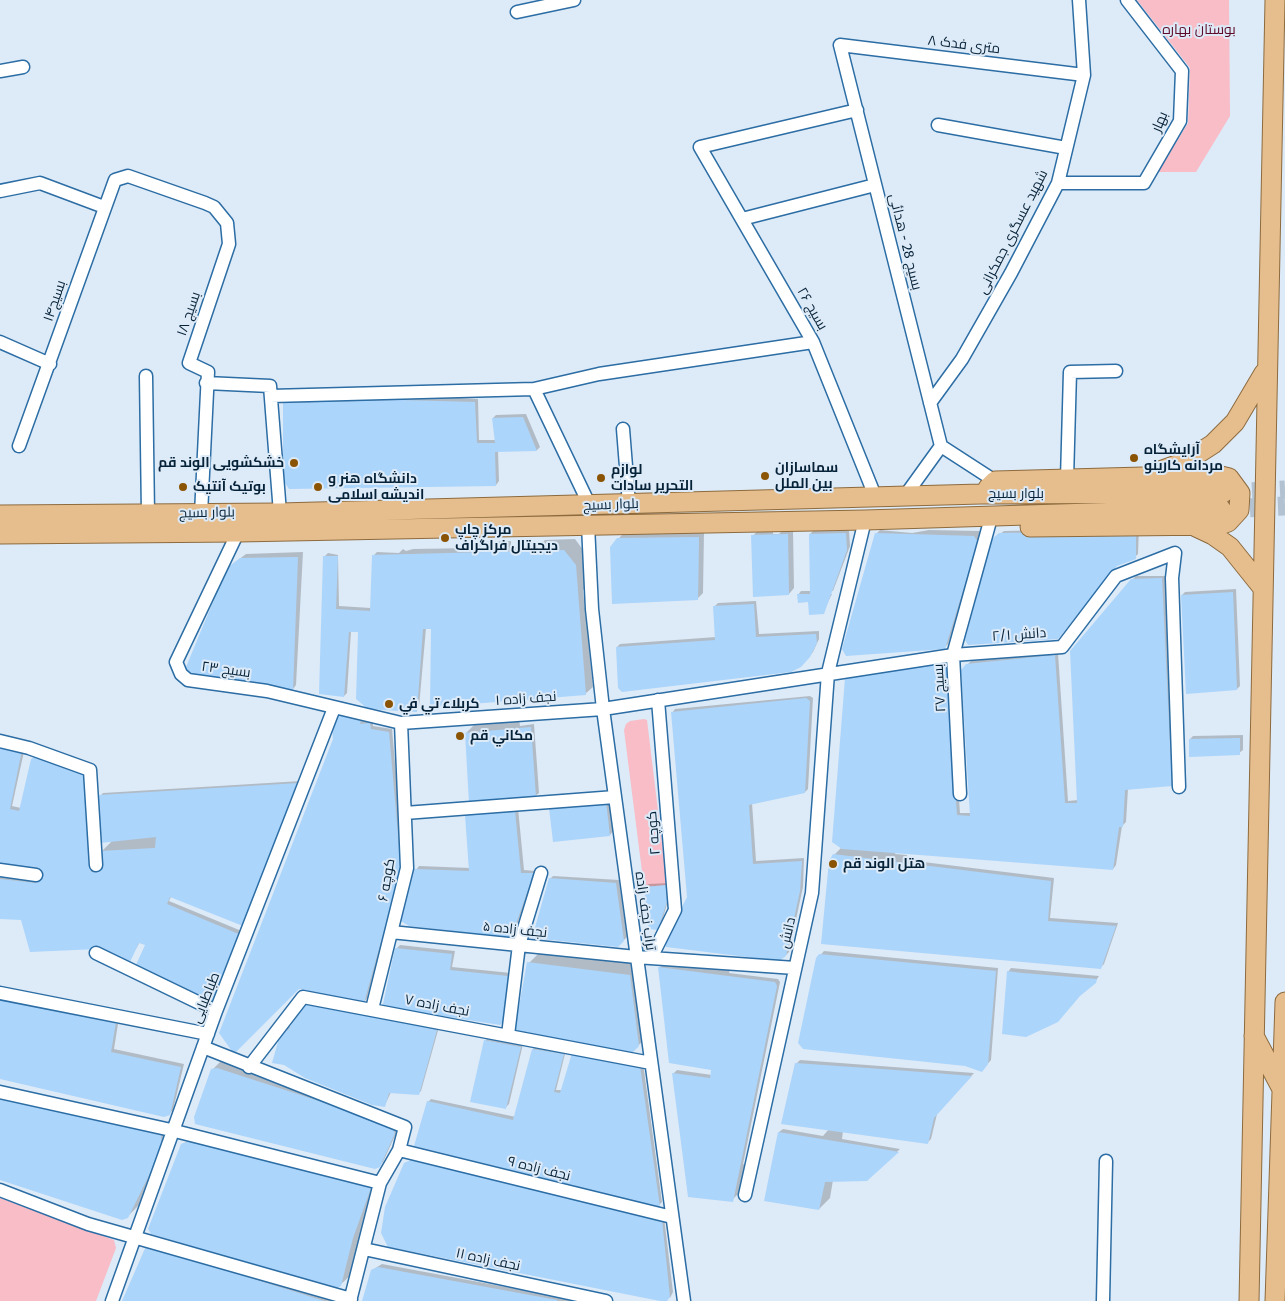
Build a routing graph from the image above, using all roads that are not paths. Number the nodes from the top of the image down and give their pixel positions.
1 (574, 0) edge
2 (1079, 0) edge
3 (1127, 0) edge
4 (1275, 0) edge
5 (517, 12) dead end
6 (840, 45) joint
7 (23, 67) dead end
8 (0, 71) edge
9 (1084, 75) junction
10 (857, 110) junction
11 (938, 125) dead end
12 (1066, 148) junction
13 (128, 176) joint
14 (1058, 183) junction
15 (876, 185) junction
16 (0, 191) edge
17 (104, 207) junction
18 (742, 219) junction
19 (0, 342) edge
20 (813, 342) junction
21 (50, 364) junction
22 (1267, 368) junction
23 (1116, 371) dead end
24 (146, 376) dead end
25 (206, 383) junction
26 (534, 389) junction
27 (271, 396) junction
28 (930, 403) junction
29 (623, 429) dead end
30 (19, 446) dead end
31 (941, 446) junction
32 (1145, 477) junction
33 (1067, 479) junction
34 (988, 487) junction
35 (875, 496) junction
36 (905, 496) junction
37 (629, 504) junction
38 (590, 506) junction
39 (280, 512) junction
40 (0, 514) edge
41 (148, 514) junction
42 (201, 514) junction
43 (865, 520) junction
44 (984, 521) junction
45 (588, 525) junction
46 (1192, 525) junction
47 (238, 532) junction
48 (0, 534) edge
49 (1262, 588) junction
50 (953, 655) junction
51 (828, 673) junction
52 (706, 694) joint
53 (658, 700) junction
54 (334, 708) junction
55 (603, 709) junction
56 (401, 723) junction
57 (0, 741) edge
58 (1179, 787) dead end
59 (960, 794) dead end
60 (614, 797) junction
61 (405, 813) junction
62 (96, 865) dead end
63 (0, 870) edge
64 (541, 873) dead end
65 (36, 875) dead end
66 (391, 932) junction
67 (520, 945) junction
68 (96, 953) dead end
69 (636, 957) junction
70 (651, 958) junction
71 (796, 968) junction
72 (0, 993) edge
73 (1285, 1002) edge
74 (372, 1009) junction
75 (216, 1011) junction
76 (1253, 1032) junction
77 (208, 1034) junction
78 (508, 1035) junction
79 (202, 1048) junction
80 (651, 1063) junction
81 (250, 1067) junction
82 (0, 1092) edge
83 (1283, 1092) junction
84 (172, 1130) junction
85 (399, 1150) junction
86 (1106, 1160) dead end
87 (380, 1183) junction
88 (0, 1190) edge
89 (745, 1195) dead end
90 (672, 1217) junction
91 (134, 1236) junction
92 (364, 1249) junction
93 (351, 1300) edge
94 (112, 1301) edge
95 (606, 1301) edge
96 (684, 1301) edge
97 (1103, 1301) edge
98 (1249, 1301) edge
99 (1275, 1301) edge

1 - 5 street
2 - 9 street, شهید عسگری جمکرانی
3 - 14 street, بهار
4 - 22 main road
6 - 9 street, ۸ متری فدک
6 - 10 street, بسیج 28 - هدائی
7 - 8 street
9 - 12 street, شهید عسگری جمکرانی
10 - 15 street, بسیج 28 - هدائی
10 - 18 street, بسیج ۲۶
11 - 12 street
12 - 14 street, شهید عسگری جمکرانی
13 - 17 street, بسیج۱۴
13 - 25 street, بسیج ۱۸
14 - 28 street, شهید عسگری جمکرانی
15 - 18 street
15 - 28 street, بسیج 28 - هدائی
16 - 17 street
17 - 21 street, بسیج۱۴
18 - 20 street, بسیج ۲۶
19 - 21 street
20 - 26 street
20 - 35 street, بسیج ۲۶
21 - 30 street, بسیج۱۴
22 - 32 main road
22 - 49 main road
23 - 33 street
24 - 41 street
25 - 27 street
25 - 42 street
26 - 27 street
26 - 38 street
27 - 39 street
28 - 31 street, بسیج 28 - هدائی
29 - 37 street
31 - 34 street
31 - 36 street
32 - 33 main road
32 - 46 main road
33 - 34 main road
34 - 36 main road, بلوار بسیج
34 - 44 main road, بلوار بسیج
35 - 36 main road, بلوار بسیج
35 - 37 main road, بلوار بسیج
37 - 38 main road, بلوار بسیج
38 - 39 main road, بلوار بسیج
39 - 42 main road, بلوار بسیج
40 - 41 main road, بلوار بسیج
41 - 42 main road, بلوار بسیج
43 - 44 main road, بلوار بسیج
43 - 45 main road, بلوار بسیج
43 - 51 street, دانش
44 - 46 main road
44 - 50 street, بسیج ۲۷
45 - 47 main road, بلوار بسیج
45 - 55 street, تراب نجف زاده
46 - 49 main road
47 - 48 main road, بلوار بسیج
47 - 54 street, بسیج ۲۳
49 - 76 main road
50 - 51 street, دانش ۲/۱
50 - 58 street, دانش ۲/۱
50 - 59 street, بسیج ۲۷
51 - 52 street, دانش ۲/۱
51 - 71 street, دانش
52 - 53 street, نجف زاده ۱
53 - 55 street, نجف زاده ۱
53 - 70 street, کوچه ۲
54 - 56 street, نجف زاده ۱
54 - 75 street, طباطبایی
55 - 56 street, نجف زاده ۱
55 - 60 street, تراب نجف زاده
56 - 61 street, کوچه ۶
57 - 62 street
60 - 61 street
60 - 69 street, تراب نجف زاده
61 - 66 street, کوچه ۶
63 - 65 street
64 - 67 street
66 - 67 street, نجف زاده ۵
66 - 74 street, کوچه ۶
67 - 69 street, نجف زاده ۵
67 - 78 street
68 - 75 street
69 - 70 street, نجف زاده ۵
69 - 80 street, تراب نجف زاده
70 - 71 street, نجف زاده ۵
71 - 89 street, دانش
72 - 77 street
73 - 83 main road
74 - 78 street, نجف زاده ۷
74 - 81 street, نجف زاده ۷
75 - 77 street, طباطبایی
76 - 83 main road
76 - 98 main road
77 - 79 street, طباطبایی
78 - 80 street, نجف زاده ۷
79 - 81 street
79 - 84 street, طباطبایی
80 - 90 street, تراب نجف زاده
81 - 85 street
82 - 84 street
83 - 99 main road
84 - 87 street
84 - 91 street, طباطبایی
85 - 87 street
85 - 90 street, نجف زاده ۹
86 - 97 street
87 - 92 street
88 - 91 street
90 - 96 street, تراب نجف زاده
91 - 93 street
91 - 94 street, طباطبایی
92 - 93 street
92 - 95 street, نجف زاده ۱۱

